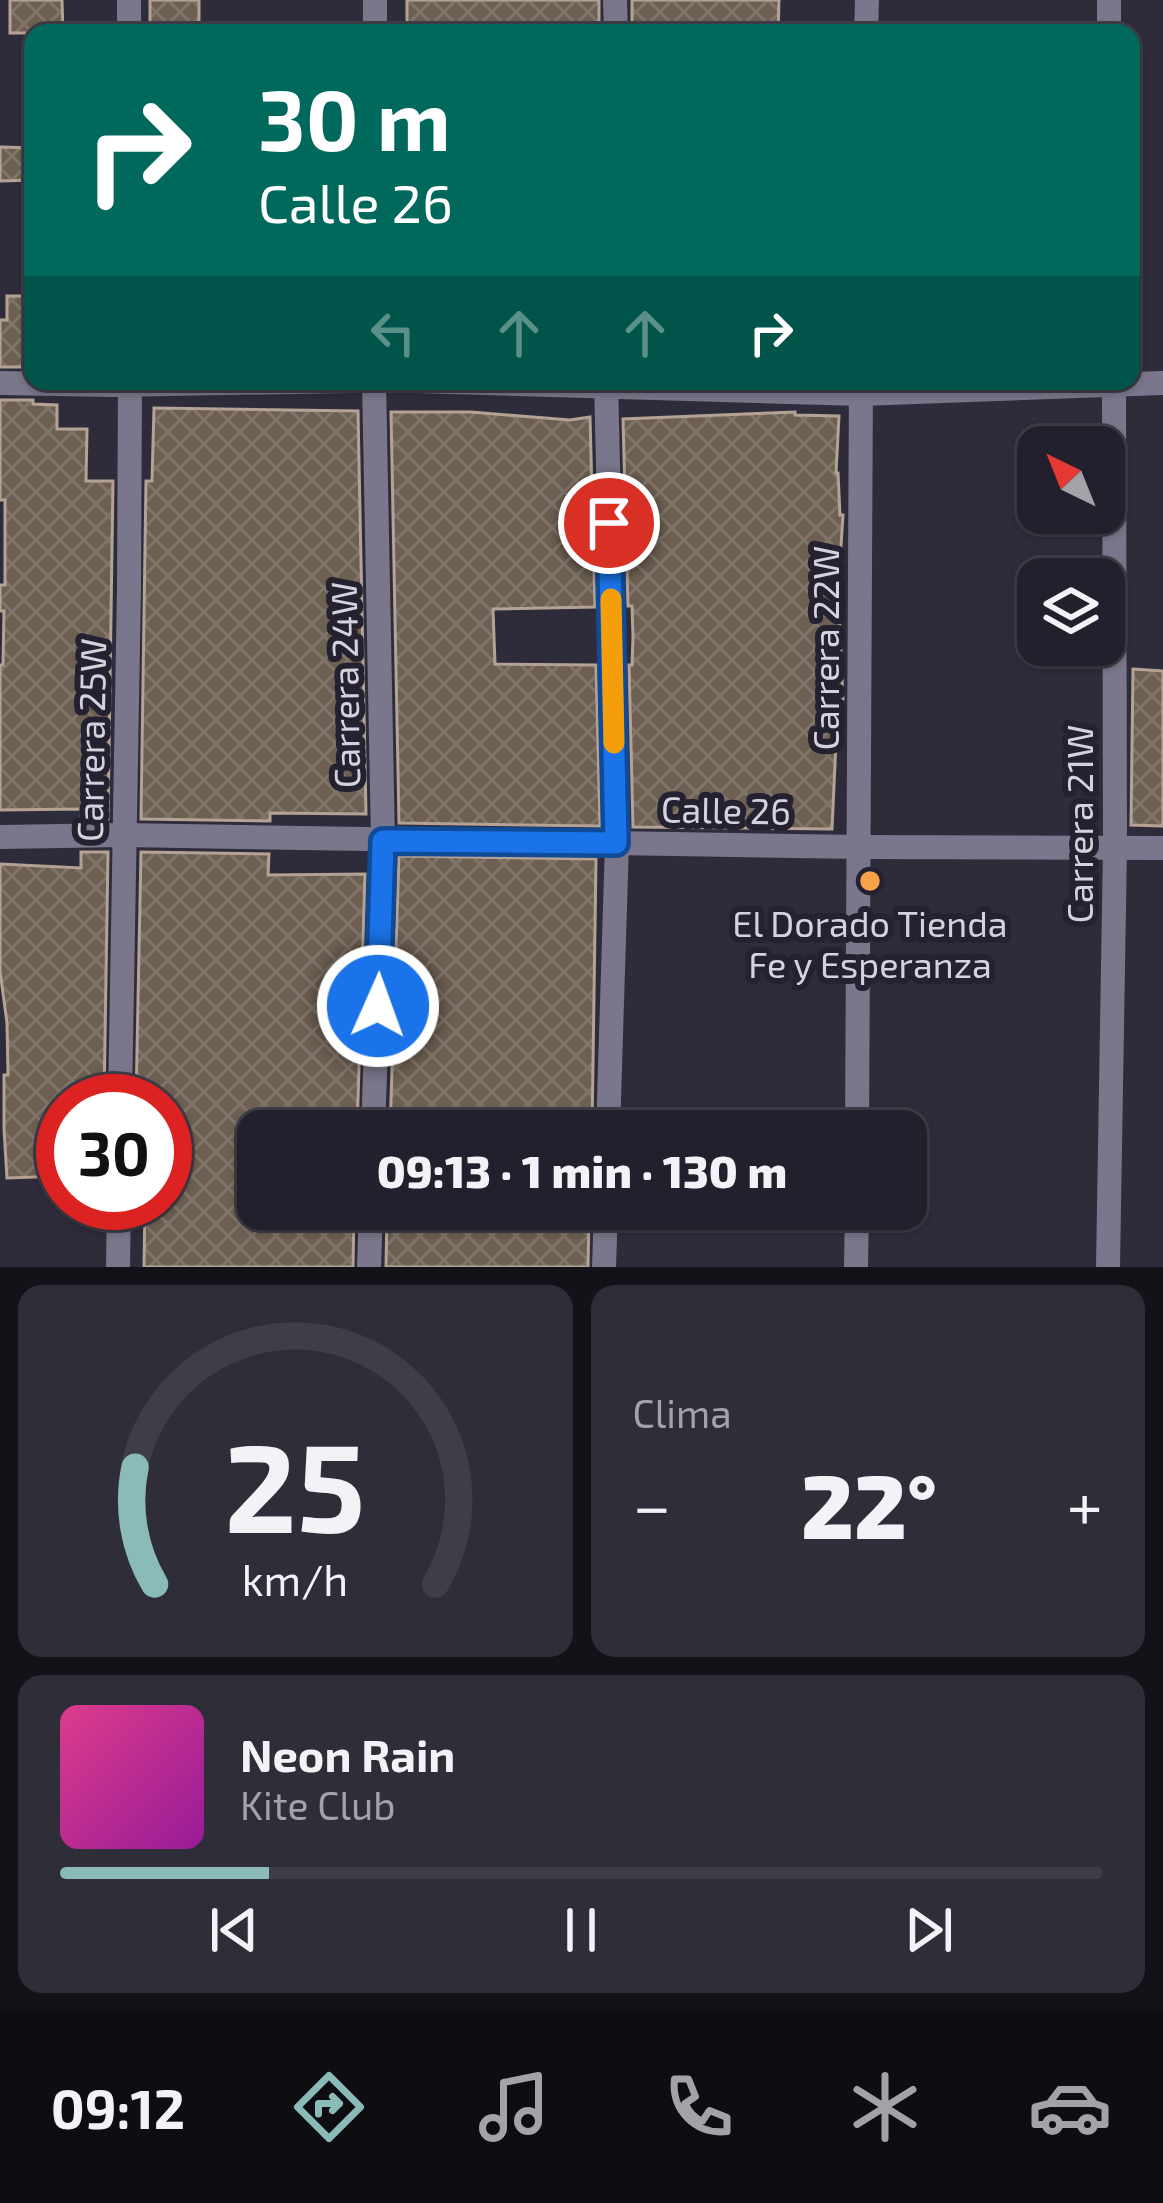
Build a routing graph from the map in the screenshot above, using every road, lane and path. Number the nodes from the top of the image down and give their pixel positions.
1 (130, 390) edge
2 (374, 390) edge
3 (606, 390) edge
4 (861, 390) edge
5 (1114, 390) edge
6 (123, 835) junction
7 (0, 837) edge
8 (383, 841) junction
9 (616, 843) junction
10 (859, 847) junction
11 (1115, 847) junction
12 (1163, 848) edge
13 (120, 1074) edge
14 (374, 1110) edge
15 (609, 1110) edge
16 (857, 1110) edge
17 (119, 1230) edge
18 (369, 1230) edge
19 (605, 1230) edge
20 (856, 1230) edge
21 (118, 1267) edge
22 (368, 1267) edge
23 (604, 1267) edge
24 (856, 1267) edge
25 (1108, 1267) edge

1 - 6 street, Carrera 25W
2 - 8 street, Carrera 24W
3 - 9 street
4 - 10 street, Carrera 22W
5 - 11 street, Carrera 21W
6 - 7 street, Calle 26
6 - 8 street, Calle 26
6 - 13 street, Carrera 25W
8 - 9 street, Calle 26
8 - 14 street, Carrera 24W
9 - 10 street, Calle 26
9 - 15 street
10 - 11 street, Calle 26
10 - 16 street, Carrera 22W
11 - 12 street, Calle 26
11 - 25 street, Carrera 21W
17 - 21 street
18 - 22 street
19 - 23 street
20 - 24 street

